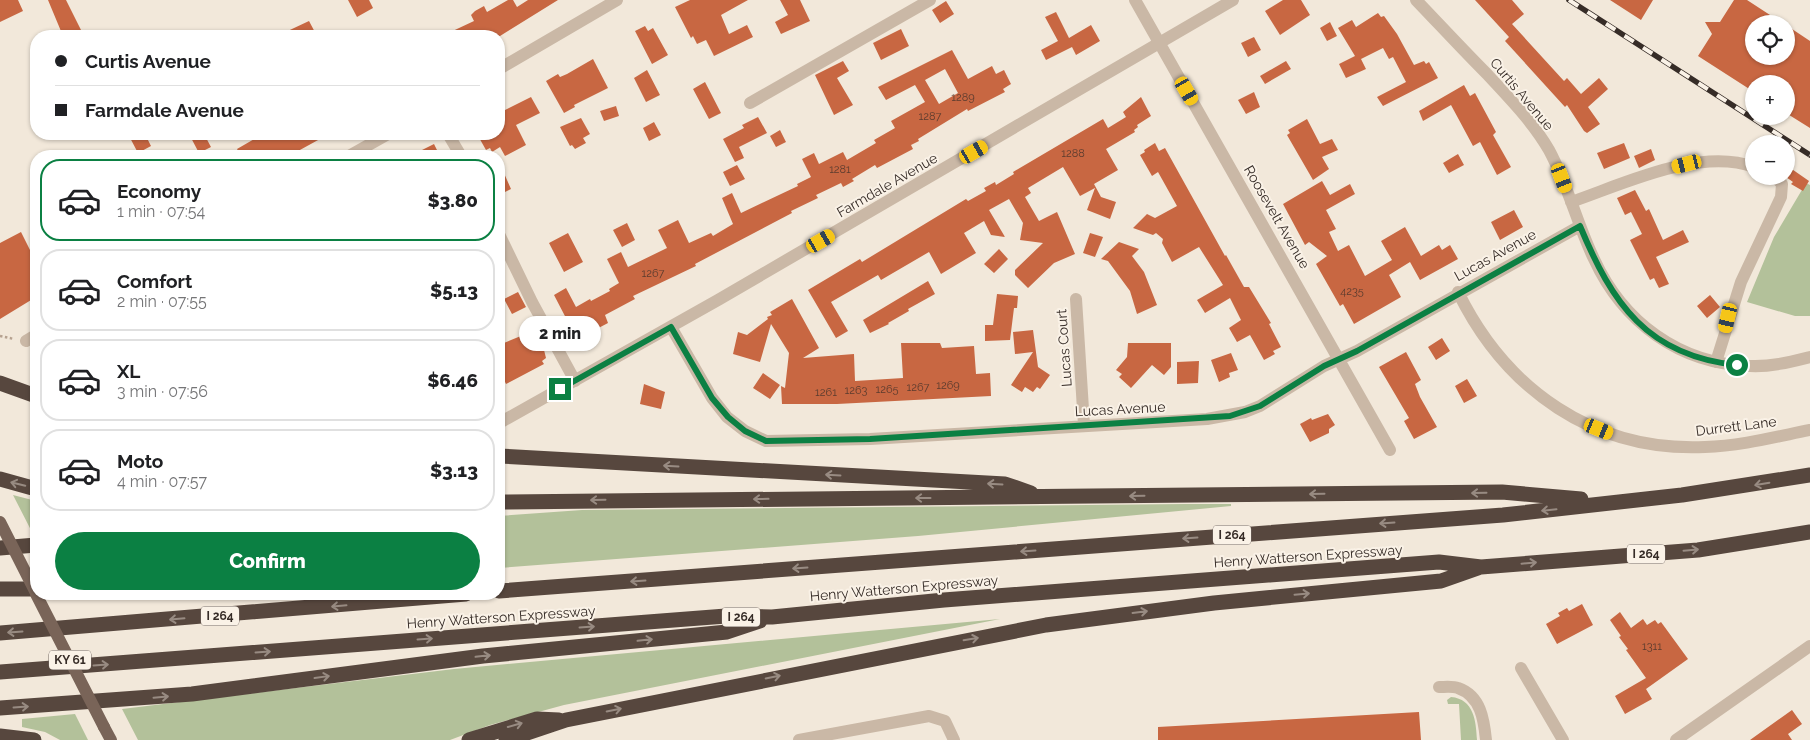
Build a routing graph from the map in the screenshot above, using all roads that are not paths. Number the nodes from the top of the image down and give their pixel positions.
1 (617, 0) edge
2 (930, 0) edge
3 (1135, 0) edge
4 (1233, 0) edge
5 (1416, 0) edge
6 (1160, 43) junction
7 (505, 65) edge
8 (750, 103) dead end
9 (377, 140) edge
10 (360, 150) edge
11 (1745, 166) edge
12 (1782, 185) edge
13 (1571, 202) junction
14 (1580, 226) junction
15 (505, 246) edge
16 (1458, 292) junction
17 (1076, 299) dead end
18 (671, 327) junction
19 (1810, 357) edge
20 (1340, 359) junction
21 (1716, 362) junction
22 (575, 381) junction
23 (0, 383) edge
24 (30, 394) edge
25 (0, 395) edge
26 (30, 395) edge
27 (505, 420) edge
28 (1084, 425) junction
29 (1810, 430) edge
30 (1390, 450) dead end
31 (505, 456) edge
32 (1810, 476) edge
33 (0, 479) edge
34 (30, 487) edge
35 (1042, 497) junction
36 (505, 502) edge
37 (1615, 502) junction
38 (0, 522) edge
39 (1810, 532) edge
40 (30, 546) edge
41 (0, 548) edge
42 (1481, 567) junction
43 (30, 582) edge
44 (0, 589) edge
45 (30, 589) edge
46 (505, 591) edge
47 (39, 600) edge
48 (391, 600) edge
49 (772, 617) junction
50 (0, 633) edge
51 (1810, 646) edge
52 (1521, 668) dead end
53 (0, 672) edge
54 (1439, 687) dead end
55 (0, 708) edge
56 (566, 720) junction
57 (0, 736) edge
58 (34, 740) edge
59 (111, 740) edge
60 (469, 740) edge
61 (506, 740) edge
62 (798, 740) edge
63 (954, 740) edge
64 (1486, 740) edge
65 (1563, 740) edge
66 (1676, 740) edge

1 - 7 street
2 - 8 street
3 - 6 street, Roosevelt Avenue
4 - 6 street, Farmdale Avenue
5 - 13 street, Curtis Avenue
6 - 18 street, Farmdale Avenue
6 - 20 street, Roosevelt Avenue
9 - 10 street
11 - 13 street
12 - 21 street
13 - 14 street, Curtis Avenue
14 - 16 street, Lucas Avenue
14 - 21 street, Curtis Avenue
15 - 22 street
16 - 20 street, Lucas Avenue
16 - 29 street, Durrett Lane
17 - 28 street, Lucas Court
18 - 22 street, Farmdale Avenue
18 - 28 street, Lucas Avenue
19 - 21 street, Curtis Avenue
20 - 28 street, Lucas Avenue
20 - 30 street, Roosevelt Avenue
22 - 27 street, Farmdale Avenue
23 - 24 highway
25 - 26 highway
35 -> 31 highway
32 -> 37 highway, Henry Watterson Expressway / I 264
34 -> 33 highway
35 -> 36 highway
37 -> 35 highway
37 -> 46 highway, Henry Watterson Expressway / I 264
38 - 43 main road, KY 61, bridge
42 -> 39 highway, Henry Watterson Expressway / I 264
40 - 41 highway
42 - 49 highway, Henry Watterson Expressway / I 264
56 -> 42 highway
44 - 45 highway
47 - 59 main road, KY 61, bridge
48 -> 50 highway, Henry Watterson Expressway / I 264
53 -> 49 highway, Henry Watterson Expressway / I 264
55 -> 49 highway
51 - 66 street
52 - 65 street
54 - 64 street
60 -> 56 highway
56 - 61 highway
57 - 58 highway
62 - 63 street

